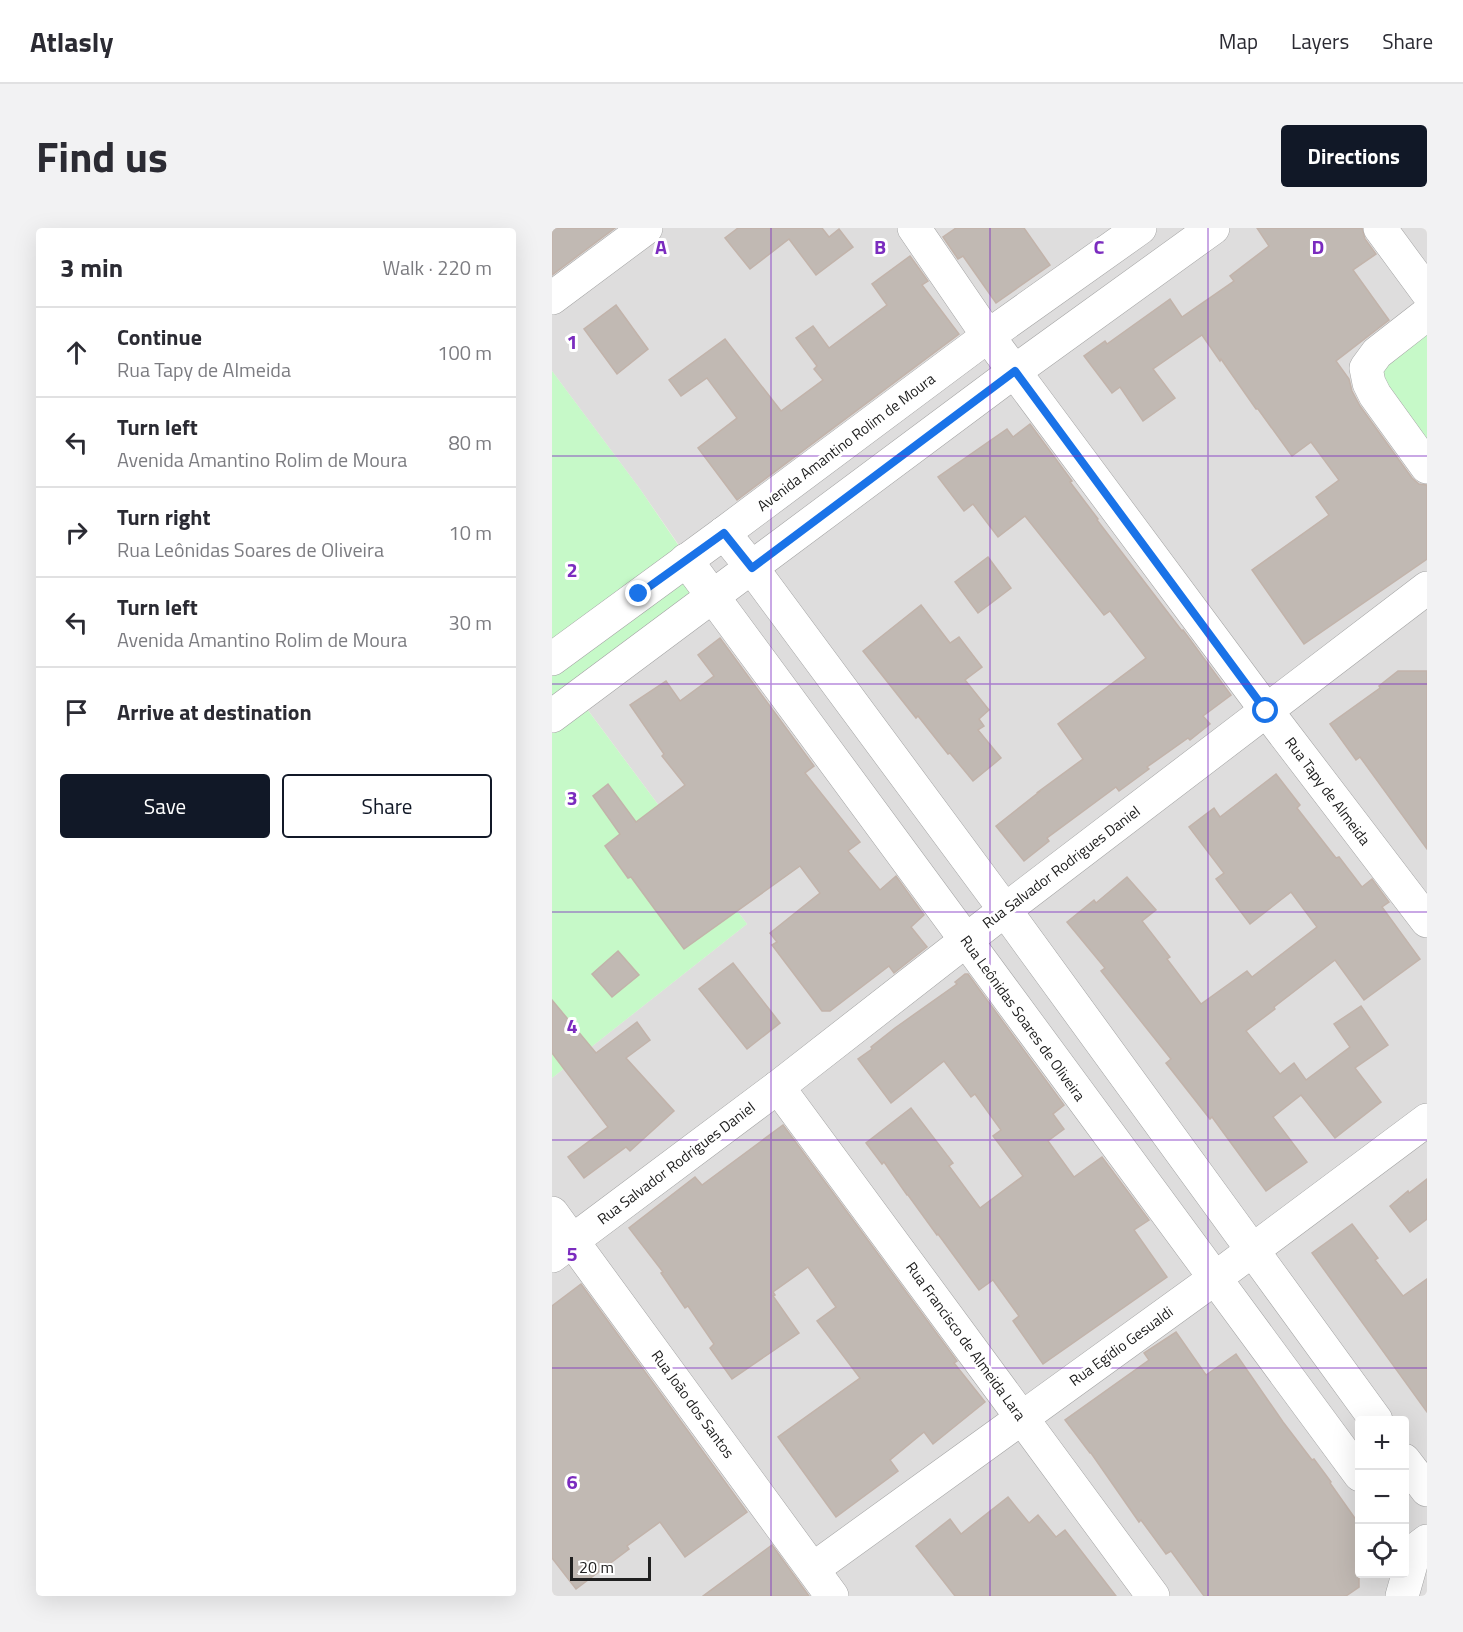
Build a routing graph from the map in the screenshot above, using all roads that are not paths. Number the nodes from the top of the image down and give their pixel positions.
1 (646, 228) edge
2 (914, 228) edge
3 (1141, 228) edge
4 (1213, 228) edge
5 (1380, 228) edge
6 (1167, 261) junction
7 (1427, 292) edge
8 (552, 298) edge
9 (1427, 314) edge
10 (988, 336) junction
11 (1015, 371) junction
12 (1427, 467) edge
13 (724, 533) junction
14 (686, 560) junction
15 (752, 568) junction
16 (1427, 588) edge
17 (713, 596) junction
18 (552, 659) edge
19 (1266, 711) junction
20 (552, 716) edge
21 (1005, 910) junction
22 (1427, 921) edge
23 (966, 940) junction
24 (778, 1087) junction
25 (1427, 1120) edge
26 (552, 1213) edge
27 (562, 1248) edge
28 (1252, 1251) junction
29 (1214, 1279) junction
30 (1373, 1416) edge
31 (1022, 1417) junction
32 (1409, 1467) edge
33 (1355, 1470) edge
34 (1427, 1490) edge
35 (1418, 1549) edge
36 (813, 1569) junction
37 (832, 1596) edge
38 (1153, 1596) edge
39 (1402, 1596) edge

1 - 8 street
2 - 10 street, Rua Tapy de Almeida
3 - 6 street
3 - 10 street, Avenida Amantino Rolim de Moura
4 - 6 street
5 - 7 street
6 - 11 street
9 - 12 street
10 - 11 street, Rua Tapy de Almeida
10 - 13 street, Avenida Amantino Rolim de Moura
11 - 15 street
11 - 19 street, Rua Tapy de Almeida
13 - 14 street, Avenida Amantino Rolim de Moura
13 - 15 street
14 - 17 street, Rua Leônidas Soares de Oliveira
14 - 18 street, Avenida Amantino Rolim de Moura
15 - 17 street
15 - 21 street
16 - 19 street, Rua Salvador Rodrigues Daniel
17 - 20 street
17 - 23 street, Rua Leônidas Soares de Oliveira
19 - 21 street, Rua Salvador Rodrigues Daniel
19 - 22 street, Rua Tapy de Almeida
21 - 23 street, Rua Salvador Rodrigues Daniel
21 - 28 street
23 - 24 street, Rua Salvador Rodrigues Daniel
23 - 29 street, Rua Leônidas Soares de Oliveira
24 - 27 street, Rua Salvador Rodrigues Daniel
24 - 31 street, Rua Francisco de Almeida Lara
25 - 28 street, Rua Egídio Gesualdi
26 - 27 street, Rua João dos Santos
27 - 36 street, Rua João dos Santos
28 - 29 street, Rua Egídio Gesualdi
28 - 30 street
29 - 31 street, Rua Egídio Gesualdi
29 - 33 street, Rua Leônidas Soares de Oliveira
31 - 36 street, Rua Egídio Gesualdi
31 - 38 street, Rua Francisco de Almeida Lara
32 - 34 street
35 - 39 street
36 - 37 street, Rua João dos Santos

